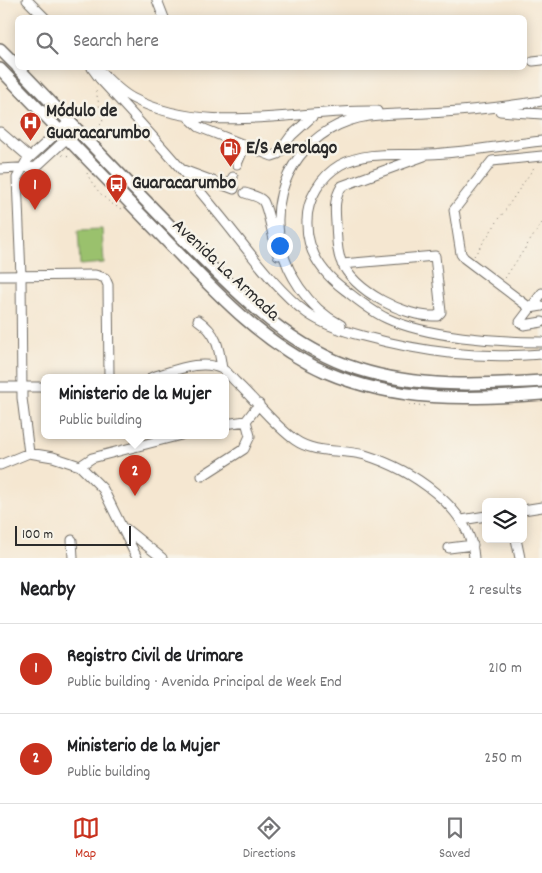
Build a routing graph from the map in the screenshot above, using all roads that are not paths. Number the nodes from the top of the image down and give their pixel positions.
1 (27, 0) edge
2 (157, 0) edge
3 (42, 15) edge
4 (163, 15) edge
5 (0, 49) edge
6 (15, 64) edge
7 (0, 69) edge
8 (21, 70) edge
9 (95, 70) edge
10 (96, 70) edge
11 (542, 101) edge
12 (483, 109) junction
13 (414, 114) junction
14 (542, 114) edge
15 (314, 115) junction
16 (187, 116) junction
17 (73, 125) junction
18 (0, 132) edge
19 (63, 135) junction
20 (542, 141) edge
21 (245, 145) junction
22 (278, 154) junction
23 (430, 154) junction
24 (542, 156) edge
25 (29, 157) junction
26 (294, 162) junction
27 (237, 164) dead end
28 (0, 169) edge
29 (21, 169) junction
30 (183, 170) junction
31 (232, 178) dead end
32 (244, 192) dead end
33 (283, 257) junction
34 (342, 264) junction
35 (0, 276) edge
36 (22, 276) junction
37 (542, 293) edge
38 (542, 306) edge
39 (530, 308) junction
40 (198, 320) dead end
41 (542, 322) edge
42 (364, 337) junction
43 (542, 342) edge
44 (542, 354) edge
45 (222, 369) junction
46 (109, 374) edge
47 (163, 374) edge
48 (227, 374) edge
49 (229, 376) edge
50 (542, 381) edge
51 (0, 387) edge
52 (21, 387) junction
53 (41, 387) edge
54 (542, 394) edge
55 (259, 404) junction
56 (246, 421) junction
57 (229, 423) edge
58 (166, 439) edge
59 (28, 454) junction
60 (0, 465) edge
61 (80, 466) junction
62 (202, 476) dead end
63 (542, 507) edge
64 (527, 509) edge
65 (482, 517) edge
66 (462, 520) junction
67 (124, 528) junction
68 (72, 540) dead end
69 (517, 543) edge
70 (473, 545) junction
71 (449, 548) dead end
72 (73, 558) edge
73 (137, 558) edge
74 (162, 558) edge
75 (474, 558) edge
76 (520, 558) edge

1 - 3 street
2 - 4 street
5 - 6 main road, Avenida La Armada
7 - 19 main road, Avenida La Armada
8 - 17 main road, Avenida La Armada
9 - 30 street
10 - 16 street
11 - 12 street
12 - 13 street
12 - 14 street
13 - 15 street
13 - 26 street
15 - 16 street
15 - 22 street
16 - 21 street
17 - 19 street
17 - 50 main road, Avenida La Armada
18 - 25 street
19 - 25 street
19 - 29 street
19 - 54 main road, Avenida La Armada
20 - 23 street
21 - 22 street
21 - 27 street
22 - 26 street
23 - 34 street
23 - 43 street
24 - 39 street
25 - 29 street
26 - 33 street
28 - 29 street
29 - 36 street
30 - 31 street
30 - 42 street
32 - 33 street
33 - 42 street
34 - 34 street
35 - 36 street
36 - 46 street
36 - 52 street
37 - 39 street
38 - 39 street
39 - 41 street
40 - 45 street
42 - 44 street
45 - 47 street
45 - 48 street
49 - 55 street
51 - 52 street
52 - 53 street
52 - 59 street
55 - 56 street
55 - 66 street
56 - 57 street
56 - 62 street
58 - 61 street
59 - 60 street
59 - 61 street
61 - 67 street
63 - 64 street
65 - 66 street
66 - 70 street
67 - 73 street
67 - 74 street
68 - 72 street
69 - 76 street
70 - 71 street
70 - 75 street

